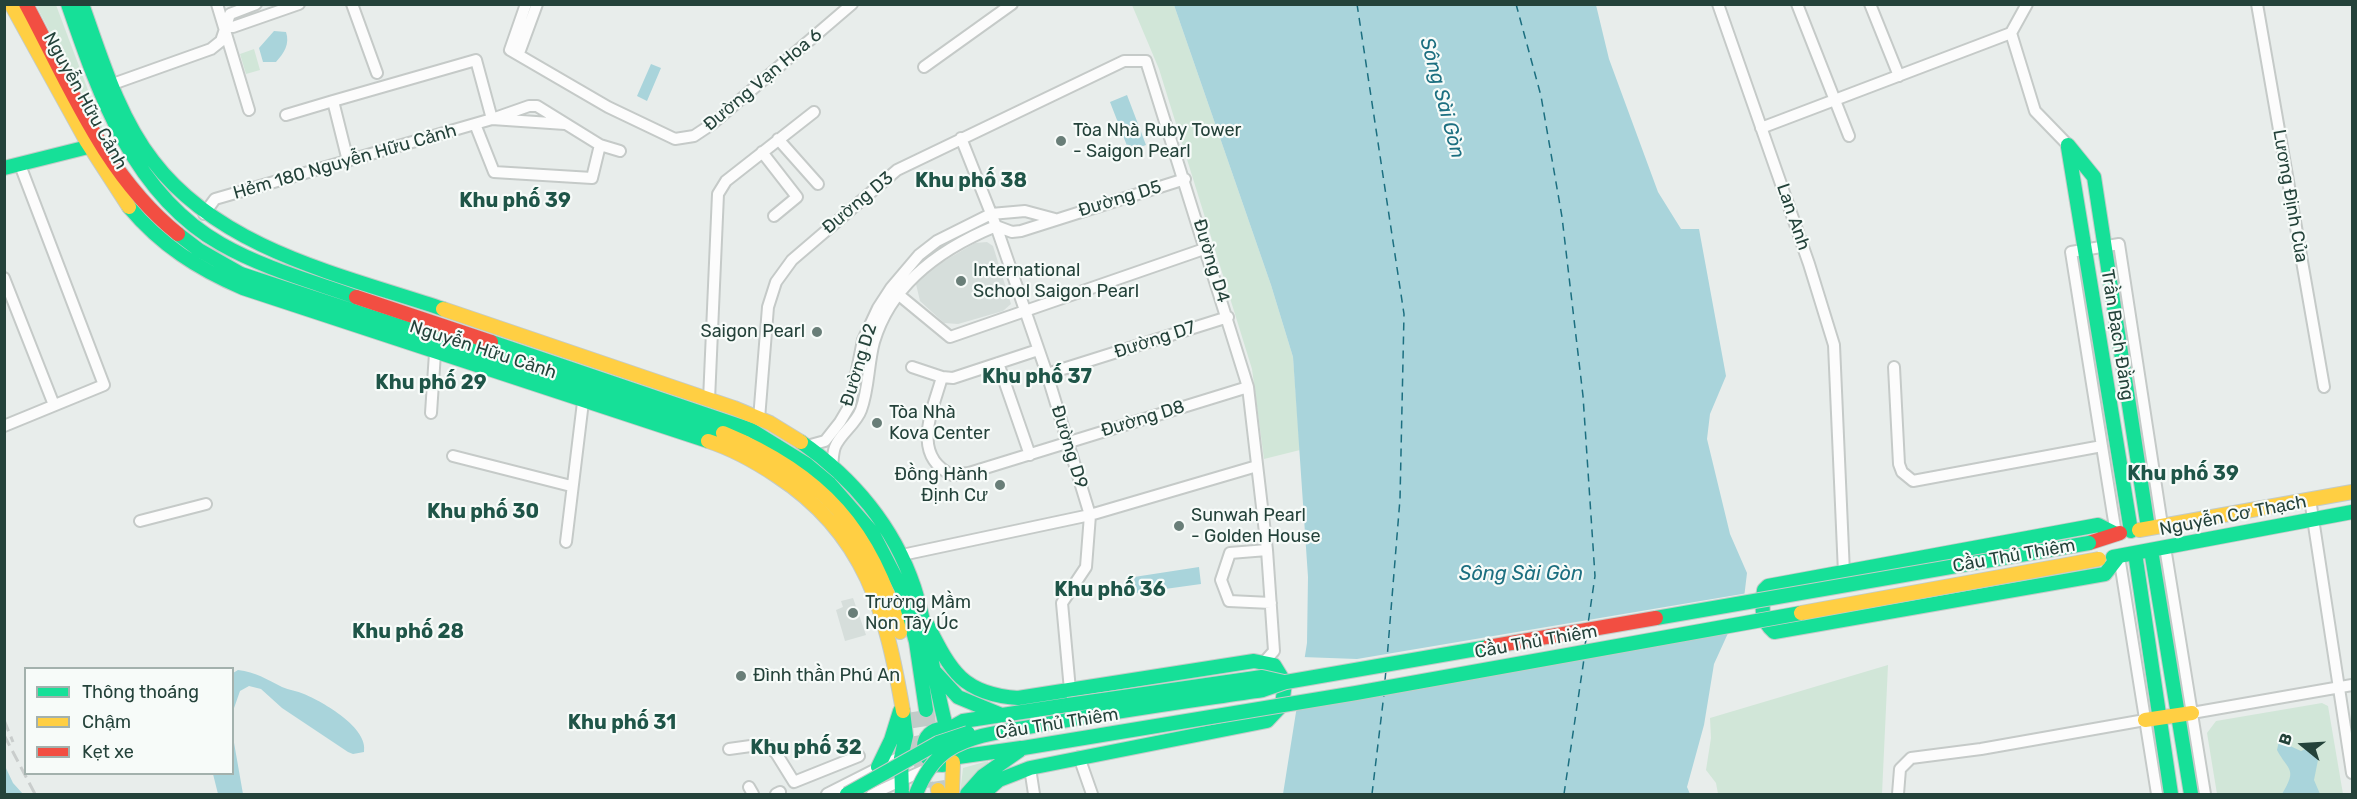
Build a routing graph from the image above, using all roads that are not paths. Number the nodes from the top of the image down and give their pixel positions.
1 (11, 4) edge
2 (26, 4) edge
3 (68, 4) edge
4 (82, 4) edge
5 (217, 4) edge
6 (256, 4) edge
7 (299, 4) edge
8 (352, 4) edge
9 (526, 4) edge
10 (537, 4) edge
11 (852, 4) edge
12 (1012, 4) edge
13 (1718, 4) edge
14 (1797, 4) edge
15 (1870, 4) edge
16 (2027, 4) edge
17 (2257, 4) edge
18 (224, 26) junction
19 (2011, 33) junction
20 (514, 52) junction
21 (1146, 61) joint
22 (924, 67) dead end
23 (377, 73) dead end
24 (1899, 76) junction
25 (104, 87) junction
26 (333, 101) junction
27 (1837, 101) junction
28 (249, 110) dead end
29 (814, 112) dead end
30 (286, 115) dead end
31 (492, 119) junction
32 (476, 124) junction
33 (1761, 128) junction
34 (1849, 136) dead end
35 (961, 138) junction
36 (778, 139) junction
37 (94, 145) junction
38 (600, 145) junction
39 (2068, 145) junction
40 (620, 151) dead end
41 (762, 152) junction
42 (348, 161) junction
43 (20, 165) junction
44 (4, 168) edge
45 (1185, 179) junction
46 (818, 184) dead end
47 (204, 214) junction
48 (991, 214) junction
49 (774, 216) dead end
50 (1055, 219) junction
51 (996, 226) junction
52 (2105, 247) junction
53 (1207, 248) junction
54 (2086, 250) junction
55 (4, 278) edge
56 (895, 291) junction
57 (1024, 310) junction
58 (449, 311) junction
59 (1228, 317) junction
60 (444, 326) junction
61 (437, 347) junction
62 (1038, 350) junction
63 (998, 363) junction
64 (912, 367) dead end
65 (1894, 367) dead end
66 (862, 371) junction
67 (1047, 374) junction
68 (942, 377) junction
69 (1248, 387) junction
70 (2324, 387) dead end
71 (709, 400) junction
72 (583, 402) junction
73 (54, 405) junction
74 (431, 413) dead end
75 (759, 419) junction
76 (4, 426) edge
77 (704, 427) junction
78 (1068, 442) junction
79 (807, 446) junction
80 (2102, 446) junction
81 (1030, 455) junction
82 (453, 456) dead end
83 (832, 465) junction
84 (1257, 466) junction
85 (571, 486) junction
86 (2352, 492) edge
87 (2310, 499) junction
88 (206, 504) dead end
89 (2352, 512) edge
90 (1090, 515) junction
91 (2313, 519) junction
92 (140, 521) dead end
93 (2162, 525) junction
94 (2148, 528) junction
95 (2131, 531) junction
96 (2116, 534) junction
97 (566, 542) dead end
98 (2158, 548) junction
99 (1267, 550) junction
100 (2135, 553) junction
101 (902, 555) junction
102 (2120, 556) junction
103 (1844, 573) junction
104 (1271, 603) junction
105 (922, 614) junction
106 (1265, 661) junction
107 (935, 672) junction
108 (1286, 682) junction
109 (2352, 685) edge
110 (2338, 687) junction
111 (1070, 690) junction
112 (913, 708) junction
113 (2185, 714) junction
114 (1004, 715) junction
115 (1078, 717) junction
116 (2152, 719) junction
117 (947, 730) junction
118 (906, 738) junction
119 (1023, 748) junction
120 (729, 749) dead end
121 (927, 754) junction
122 (859, 756) dead end
123 (901, 757) junction
124 (1079, 757) junction
125 (955, 760) junction
126 (878, 767) junction
127 (829, 768) junction
128 (1030, 768) junction
129 (2352, 772) edge
130 (902, 788) edge
131 (843, 792) edge
132 (933, 793) edge
133 (827, 795) edge
134 (872, 795) edge
135 (967, 795) edge
136 (982, 795) edge
137 (1034, 795) edge
138 (1092, 795) edge
139 (1898, 795) edge
140 (2157, 795) edge
141 (2171, 795) edge
142 (2191, 795) edge
143 (2205, 795) edge

1 - 37 main road, Nguyễn Hữu Cảnh
2 - 37 main road, Nguyễn Hữu Cảnh
3 - 25 main road, Nguyễn Hữu Cảnh
4 - 25 main road, Nguyễn Hữu Cảnh
5 - 18 street
6 - 18 street
7 - 18 street
8 - 23 street
9 - 20 street
10 - 20 street
11 - 20 street, Đường Vạn Hoa 6
12 - 22 street
13 - 33 street, Lan Anh
14 - 27 street
15 - 24 street
16 - 19 street
17 - 70 street, Lương Định Của
18 - 25 street
18 - 28 street
19 - 24 street
19 - 39 street
21 - 35 street, Đường D3
21 - 45 street, Đường D4
24 - 27 street
25 - 47 main road, Nguyễn Hữu Cảnh
25 - 60 main road, Nguyễn Hữu Cảnh
26 - 30 street
26 - 31 street
26 - 42 street
27 - 33 street
27 - 34 street
29 - 36 street
31 - 32 street, Hẻm 180 Nguyễn Hữu Cảnh
31 - 38 street, Hẻm 180 Nguyễn Hữu Cảnh
32 - 38 street
32 - 42 street, Hẻm 180 Nguyễn Hữu Cảnh
33 - 103 street, Lan Anh
35 - 48 street, Đường D9
35 - 75 street, Đường D3
36 - 41 street
36 - 46 street
37 - 43 main road
37 - 61 main road, Nguyễn Hữu Cảnh
38 - 40 street, Hẻm 180 Nguyễn Hữu Cảnh
39 - 52 main road, Trần Bạch Đằng
39 - 54 main road, Trần Bạch Đằng
41 - 49 street
41 - 71 street
42 - 47 street, Hẻm 180 Nguyễn Hữu Cảnh
43 - 44 main road
43 - 73 street
45 - 50 street, Đường D5
45 - 53 street, Đường D4
47 - 58 main road, Nguyễn Hữu Cảnh
48 - 50 street, Đường D5
48 - 51 street, Đường D9
48 - 56 street, Đường D2
50 - 51 street, Đường D5
51 - 56 street, Đường D2
51 - 57 street, Đường D9
52 - 54 street
52 - 93 street
52 - 94 main road, Trần Bạch Đằng
53 - 57 street
53 - 59 street, Đường D4
54 - 80 street
54 - 95 main road, Trần Bạch Đằng
55 - 73 street
56 - 57 street
56 - 66 street, Đường D2
57 - 62 street, Đường D9
58 - 60 main road
58 - 71 main road, Nguyễn Hữu Cảnh
59 - 67 street, Đường D7
59 - 69 street, Đường D4
60 - 61 main road
60 - 77 main road, Nguyễn Hữu Cảnh
61 - 72 main road, Nguyễn Hữu Cảnh
61 - 74 street
61 - 77 main road, Nguyễn Hữu Cảnh
62 - 63 street
62 - 67 street, Đường D9
63 - 68 street
63 - 81 street
64 - 68 street
65 - 80 street
66 - 79 street, Đường D2
66 - 83 street, Đường D2
67 - 78 street, Đường D9
68 - 81 street, Đường D8
69 - 78 street, Đường D8
69 - 84 street, Đường D4
71 - 75 main road, Nguyễn Hữu Cảnh
71 - 77 main road
72 - 77 main road, Nguyễn Hữu Cảnh
72 - 85 street
73 - 76 street
75 - 79 main road, Nguyễn Hữu Cảnh
77 - 112 main road, Nguyễn Hữu Cảnh
77 - 112 main road
78 - 81 street, Đường D8
78 - 90 street, Đường D9
79 - 83 main road, Nguyễn Hữu Cảnh
80 - 96 street
82 - 85 street
83 - 101 main road, Nguyễn Hữu Cảnh
84 - 90 street
84 - 99 street, Đường D4
85 - 97 street
86 - 87 main road, Nguyễn Cơ Thạch
87 - 91 street
87 - 93 main road, Nguyễn Cơ Thạch
88 - 92 street
89 - 91 main road, Nguyễn Cơ Thạch
90 - 101 street
90 - 111 street, Đường D9
91 - 98 main road, Nguyễn Cơ Thạch
91 - 110 street
93 - 94 main road, Nguyễn Cơ Thạch
94 - 95 main road, Nguyễn Cơ Thạch
95 - 96 main road, Nguyễn Cơ Thạch
96 - 103 main road
96 - 108 main road, Cầu Thủ Thiêm, bridge
98 - 100 main road, Nguyễn Cơ Thạch
98 - 113 main road
99 - 104 street, Đường D4
99 - 104 street
100 - 102 main road, Nguyễn Cơ Thạch
100 - 116 main road
101 - 105 main road, Nguyễn Hữu Cảnh
102 - 103 main road
102 - 116 street
102 - 119 main road, Cầu Thủ Thiêm, bridge
104 - 106 street, Đường D4
105 - 107 main road, Nguyễn Hữu Cảnh
105 - 111 main road
106 - 111 main road
106 - 124 main road
107 - 114 main road
107 - 117 main road, Nguyễn Hữu Cảnh
108 - 114 main road, bridge
108 - 115 main road, Cầu Thủ Thiêm, bridge
109 - 110 street
110 - 113 street
110 - 129 street
112 - 118 main road, Nguyễn Hữu Cảnh
112 - 126 main road
113 - 116 main road
113 - 142 main road
113 - 143 street
114 - 117 main road
115 - 131 main road, Cầu Thủ Thiêm, bridge
115 - 132 main road, Cầu Thủ Thiêm, bridge
116 - 139 street
116 - 140 street
116 - 141 main road
117 - 121 main road
117 - 125 main road, Nguyễn Hữu Cảnh
118 - 121 main road
118 - 123 main road, Nguyễn Hữu Cảnh
119 - 125 main road, Cầu Thủ Thiêm
119 - 135 main road
120 - 127 street
121 - 123 street
121 - 125 main road, Cầu Thủ Thiêm
121 - 130 street
122 - 127 street
123 - 126 street
123 - 130 main road, Nguyễn Hữu Cảnh
124 - 128 main road
124 - 138 street
125 - 132 main road
126 - 131 street
127 - 131 street
128 - 136 main road
128 - 137 street
130 - 134 street
131 - 133 street

